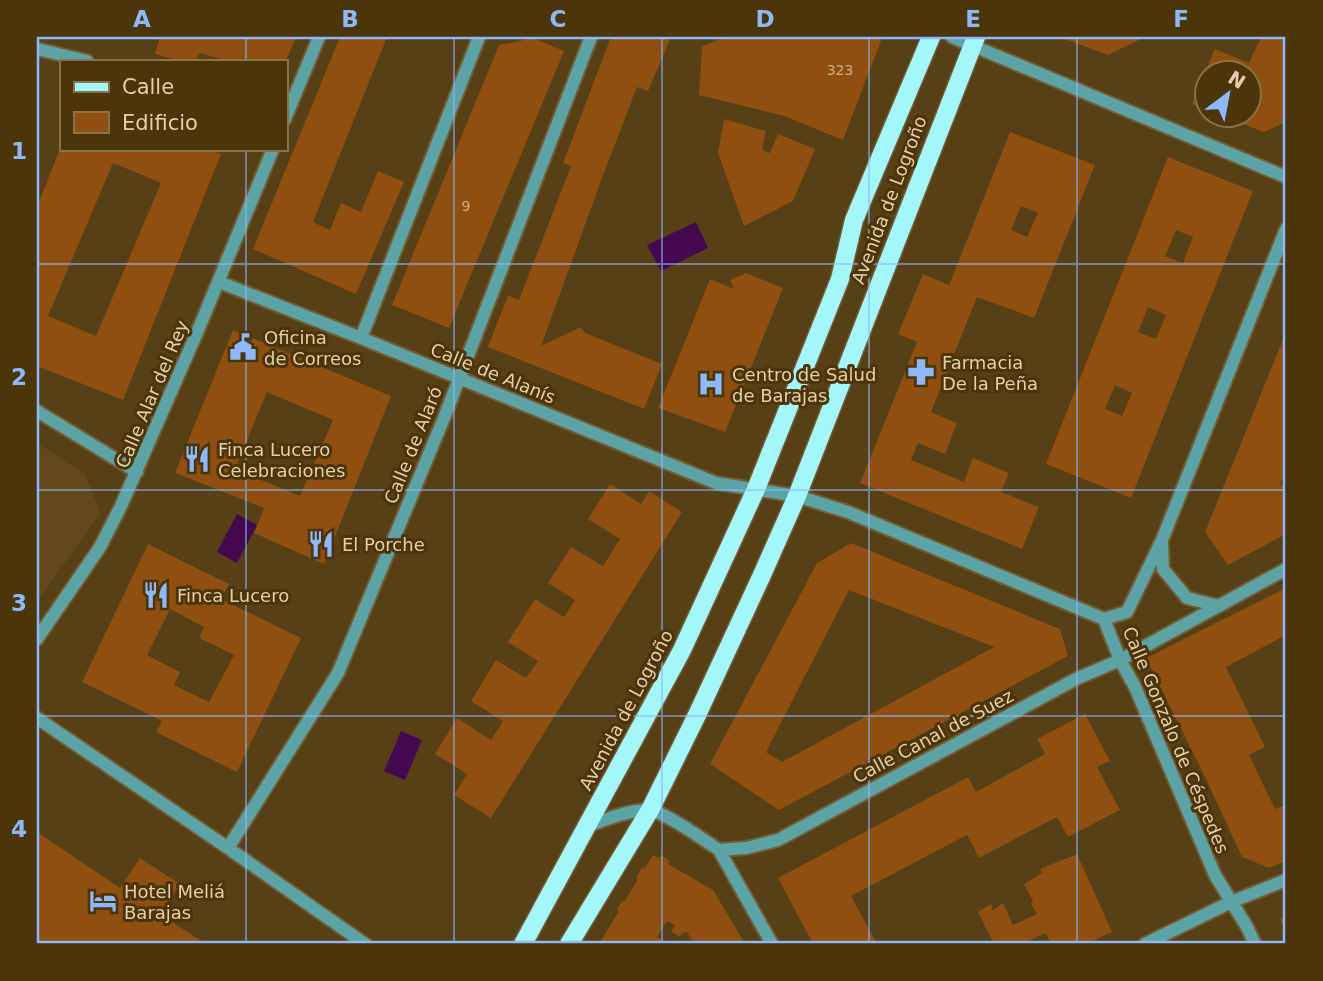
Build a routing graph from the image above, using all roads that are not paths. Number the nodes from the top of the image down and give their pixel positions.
1 (319, 37) edge
2 (479, 37) edge
3 (591, 37) edge
4 (931, 37) edge
5 (952, 37) edge
6 (974, 41) edge
7 (37, 49) edge
8 (83, 60) edge
9 (287, 114) edge
10 (274, 150) edge
11 (1286, 177) edge
12 (1286, 229) edge
13 (219, 282) junction
14 (361, 338) junction
15 (459, 379) junction
16 (37, 411) edge
17 (137, 472) junction
18 (756, 489) junction
19 (797, 496) junction
20 (1162, 540) junction
21 (1286, 569) edge
22 (1219, 606) junction
23 (1104, 619) junction
24 (37, 639) edge
25 (1121, 660) junction
26 (37, 718) edge
27 (650, 810) junction
28 (588, 826) junction
29 (228, 848) junction
30 (719, 850) junction
31 (1286, 880) edge
32 (1231, 902) junction
33 (365, 944) edge
34 (523, 944) edge
35 (569, 944) edge
36 (772, 944) edge
37 (1145, 944) edge
38 (1255, 944) edge

1 - 9 street
2 - 14 street
3 - 15 street, Calle de Alaró
4 - 18 main road, Avenida de Logroño
5 - 6 street
6 - 11 street
6 - 19 main road, Avenida de Logroño
7 - 8 street
10 - 13 street, Calle Alar del Rey
12 - 20 street
13 - 14 street, Calle de Alanís
13 - 17 street, Calle Alar del Rey
14 - 15 street, Calle de Alanís
15 - 18 street, Calle de Alanís
15 - 29 street, Calle de Alaró
16 - 17 street
17 - 24 street, Calle Alar del Rey
18 - 19 street
18 - 28 main road, Avenida de Logroño
19 - 23 street, Calle Gonzalo de Céspedes
19 - 27 main road, Avenida de Logroño
20 - 22 street
20 - 23 street
21 - 22 street, Calle Canal de Suez
22 - 25 street, Calle Canal de Suez
23 - 25 street, Calle Gonzalo de Céspedes
25 - 30 street, Calle Canal de Suez
25 - 32 street, Calle Gonzalo de Céspedes
26 - 29 street
27 - 28 street
27 - 30 street
27 - 35 main road, Avenida de Logroño
28 - 34 main road, Avenida de Logroño
29 - 33 street
30 - 36 street
31 - 32 street
32 - 37 street
32 - 38 street, Calle Gonzalo de Céspedes

